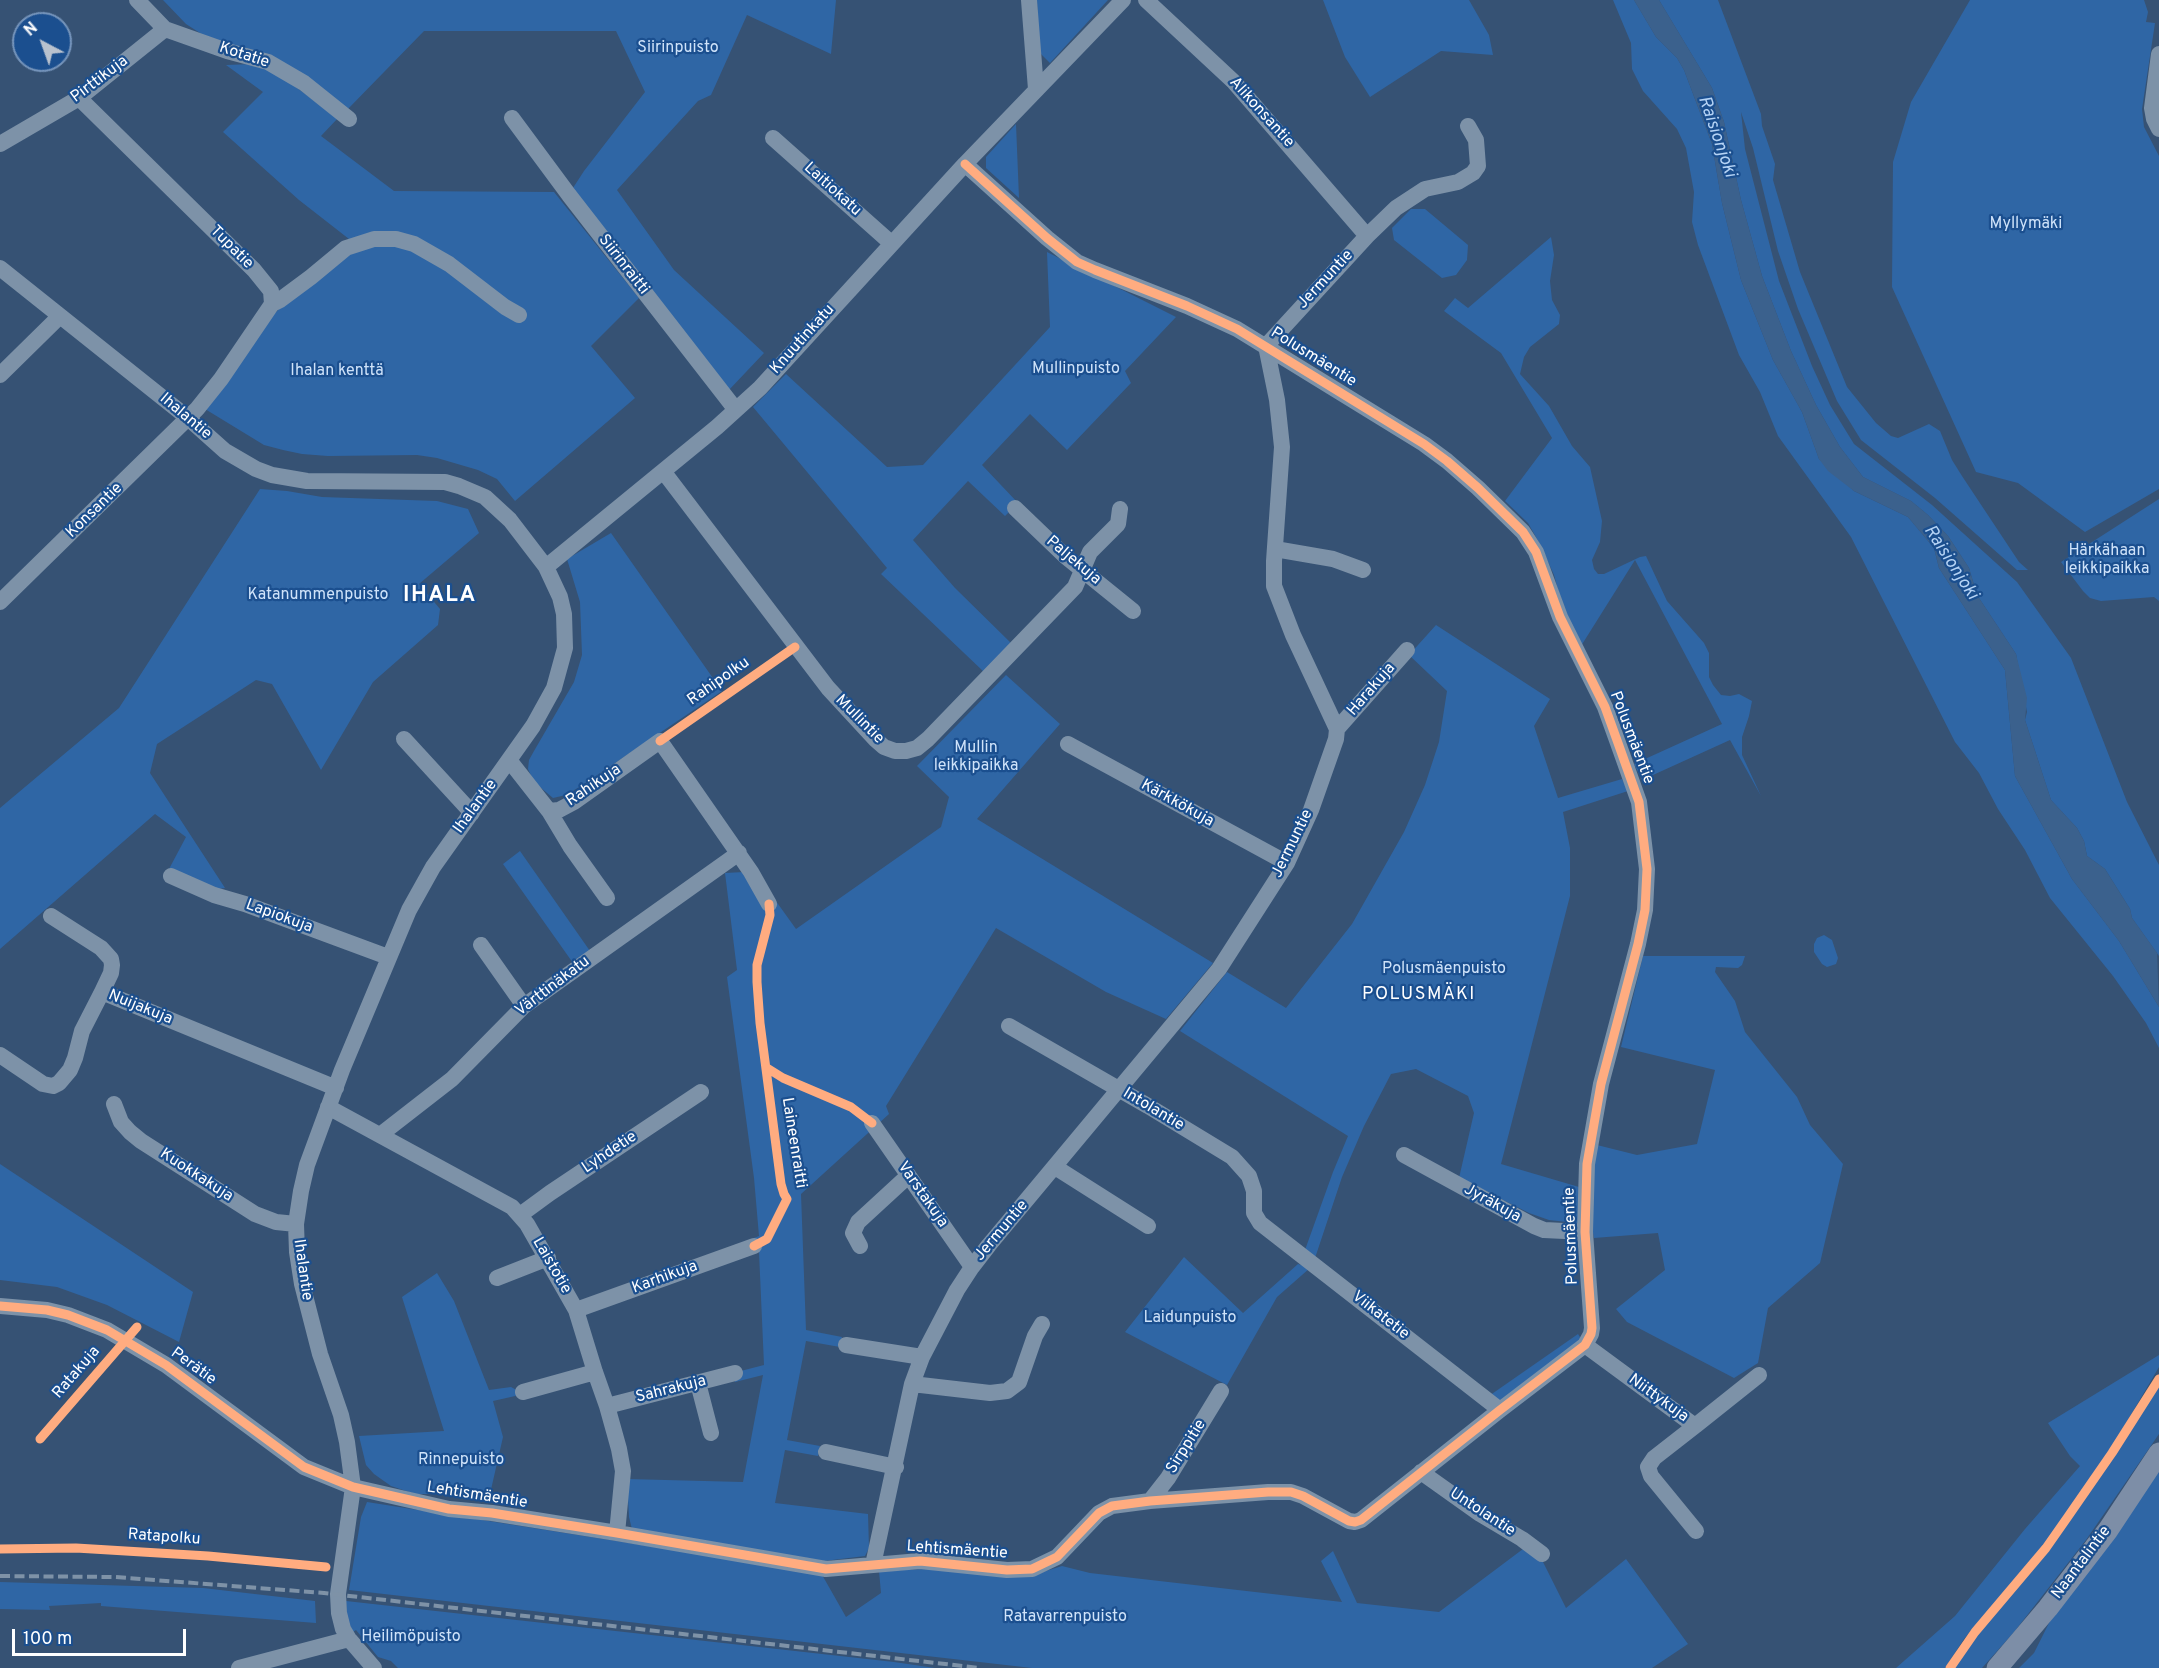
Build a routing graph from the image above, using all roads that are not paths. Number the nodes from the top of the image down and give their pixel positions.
1 (137, 0) edge
2 (1029, 0) edge
3 (1123, 0) edge
4 (1146, 0) edge
5 (165, 29) junction
6 (2159, 54) edge
7 (1036, 89) junction
8 (79, 99) junction
9 (349, 118) dead end
10 (512, 118) dead end
11 (1468, 126) dead end
12 (2159, 129) edge
13 (773, 138) dead end
14 (0, 144) edge
15 (965, 164) junction
16 (1367, 236) junction
17 (891, 243) junction
18 (0, 268) edge
19 (272, 304) junction
20 (519, 315) dead end
21 (60, 316) junction
22 (1266, 346) junction
23 (0, 375) edge
24 (736, 410) junction
25 (189, 418) junction
26 (663, 471) junction
27 (1015, 508) dead end
28 (1120, 509) dead end
29 (1275, 549) junction
30 (546, 567) junction
31 (1082, 569) junction
32 (1363, 570) dead end
33 (0, 602) edge
34 (1133, 611) dead end
35 (1407, 650) dead end
36 (1337, 729) junction
37 (404, 739) dead end
38 (1068, 744) dead end
39 (509, 760) junction
40 (549, 811) junction
41 (472, 813) junction
42 (739, 853) junction
43 (1287, 863) junction
44 (171, 876) dead end
45 (607, 898) dead end
46 (769, 903) dead end
47 (51, 916) dead end
48 (481, 945) dead end
49 (388, 957) junction
50 (102, 992) junction
51 (524, 1006) junction
52 (1009, 1026) dead end
53 (0, 1055) edge
54 (336, 1088) junction
55 (1118, 1089) junction
56 (701, 1092) dead end
57 (114, 1104) dead end
58 (328, 1107) junction
59 (872, 1123) dead end
60 (380, 1135) junction
61 (1404, 1155) dead end
62 (1054, 1167) junction
63 (908, 1176) junction
64 (520, 1215) junction
65 (1260, 1222) joint
66 (296, 1224) junction
67 (1148, 1226) dead end
68 (1585, 1232) junction
69 (754, 1246) dead end
70 (860, 1246) dead end
71 (548, 1258) junction
72 (972, 1267) junction
73 (497, 1278) dead end
74 (0, 1306) edge
75 (576, 1310) junction
76 (1042, 1324) dead end
77 (846, 1345) dead end
78 (1584, 1346) junction
79 (922, 1357) junction
80 (595, 1372) junction
81 (735, 1373) dead end
82 (1759, 1375) dead end
83 (698, 1383) junction
84 (912, 1384) junction
85 (1221, 1391) dead end
86 (523, 1392) dead end
87 (607, 1406) junction
88 (1500, 1410) junction
89 (1695, 1426) junction
90 (711, 1433) dead end
91 (826, 1452) dead end
92 (2159, 1453) edge
93 (896, 1467) junction
94 (1421, 1472) junction
95 (353, 1486) junction
96 (1150, 1501) junction
97 (1696, 1531) dead end
98 (617, 1533) junction
99 (1542, 1554) dead end
100 (873, 1564) junction
101 (349, 1639) junction
102 (239, 1668) edge
103 (374, 1668) edge
104 (1997, 1668) edge

1 - 5 street, Kotatie
2 - 7 street
3 - 7 street, Knuutinkatu
4 - 16 street, Alikonsantie
5 - 8 street, Pirttikuja
5 - 9 street, Kotatie
6 - 12 street
7 - 15 street, Knuutinkatu
8 - 14 street, Pirttikuja
8 - 19 street, Tupatie
10 - 24 street, Siirinraitti
11 - 16 street, Jermuntie
13 - 17 street, Laitiokatu
15 - 17 street, Knuutinkatu
15 - 22 street, Polusmäentie
16 - 22 street, Jermuntie
17 - 24 street, Knuutinkatu
18 - 21 street, Ihalantie
19 - 20 street
19 - 25 street
21 - 23 street
21 - 25 street, Ihalantie
22 - 29 street
22 - 68 street, Polusmäentie
24 - 26 street, Knuutinkatu
25 - 30 street, Ihalantie
25 - 33 street, Konsantie
26 - 30 street, Knuutinkatu
26 - 31 street, Mullintie
27 - 31 street, Paljekuja
28 - 31 street, Mullintie
29 - 32 street
29 - 36 street
30 - 39 street, Ihalantie
31 - 34 street, Paljekuja
35 - 36 street, Harakuja
36 - 43 street, Jermuntie
37 - 41 street
38 - 43 street, Kärkkökuja
39 - 40 street, Rahikuja
39 - 41 street, Ihalantie
40 - 42 street, Rahikuja
40 - 45 street
41 - 49 street, Ihalantie
42 - 46 street
42 - 51 street, Värttinäkatu
43 - 55 street, Jermuntie
44 - 49 street, Lapiokuja
47 - 50 street
48 - 51 street
49 - 54 street, Ihalantie
50 - 53 street, Nuijakuja
50 - 54 street, Nuijakuja
51 - 60 street, Värttinäkatu
52 - 55 street, Intolantie
54 - 58 street, Ihalantie
55 - 62 street, Jermuntie
55 - 65 street, Intolantie
56 - 64 street, Lyhdetie
57 - 66 street, Kuokkakuja
58 - 60 street, Laistotie
58 - 66 street, Ihalantie
59 - 63 street, Varstakuja
60 - 64 street, Laistotie
61 - 68 street, Jyräkuja
62 - 67 street
62 - 72 street, Jermuntie
63 - 70 street
63 - 72 street, Varstakuja
64 - 71 street, Laistotie
65 - 88 street, Viikatetie
66 - 95 street, Ihalantie
68 - 78 street, Polusmäentie
69 - 75 street, Karhikuja
71 - 73 street
71 - 75 street, Laistotie
72 - 79 street, Jermuntie
74 - 95 street, Perätie
75 - 80 street, Laistotie
76 - 84 street
77 - 79 street
78 - 88 street
78 - 89 street, Niittykuja
79 - 84 street, Jermuntie
80 - 86 street
80 - 87 street, Laistotie
81 - 83 street, Sahrakuja
82 - 89 street, Niittykuja
83 - 87 street, Sahrakuja
83 - 90 street
84 - 93 street, Jermuntie
85 - 96 street, Sirppitie
87 - 98 street, Laistotie
88 - 94 street
89 - 97 street
91 - 93 street
92 - 104 main road, Naantalintie
93 - 100 street, Jermuntie
94 - 96 street, Lehtismäentie
94 - 99 street, Untolantie
95 - 98 street, Lehtismäentie
95 - 101 street, Ihalantie
96 - 100 street, Lehtismäentie
98 - 100 street, Lehtismäentie
101 - 102 street
101 - 103 street, Ihalantie

